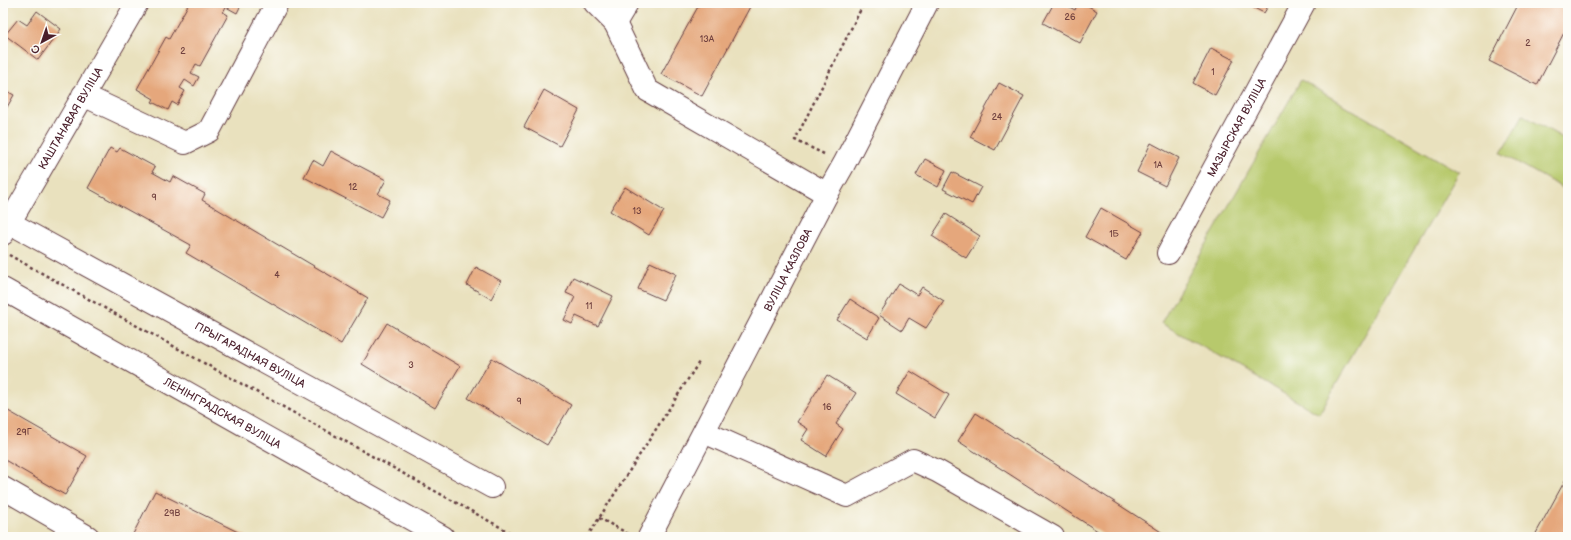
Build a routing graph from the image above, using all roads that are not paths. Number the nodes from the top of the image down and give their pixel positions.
1 (137, 3) edge
2 (277, 3) edge
3 (595, 3) edge
4 (627, 3) edge
5 (926, 3) edge
6 (1304, 3) edge
7 (615, 23) junction
8 (83, 95) junction
9 (827, 194) junction
10 (6, 228) edge
11 (1168, 253) dead end
12 (3, 289) edge
13 (704, 432) junction
14 (492, 487) dead end
15 (3, 488) edge
16 (639, 535) edge
17 (88, 537) edge
18 (443, 537) edge
19 (1053, 537) edge

1 - 8 main road, КАШТАНАВАЯ ВУЛІЦА
2 - 8 main road
3 - 7 main road
4 - 7 main road
5 - 9 main road, ВУЛІЦА КАЗЛОВА
6 - 11 main road, МАЗЫРСКАЯ ВУЛІЦА
7 - 9 main road
8 - 10 main road, КАШТАНАВАЯ ВУЛІЦА
9 - 13 main road, ВУЛІЦА КАЗЛОВА
10 - 14 main road, ПРЫГАРАДНАЯ ВУЛІЦА
12 - 18 main road, ЛЕНІНГРАДСКАЯ ВУЛІЦА
13 - 16 main road, ВУЛІЦА КАЗЛОВА
13 - 19 main road
15 - 17 main road

